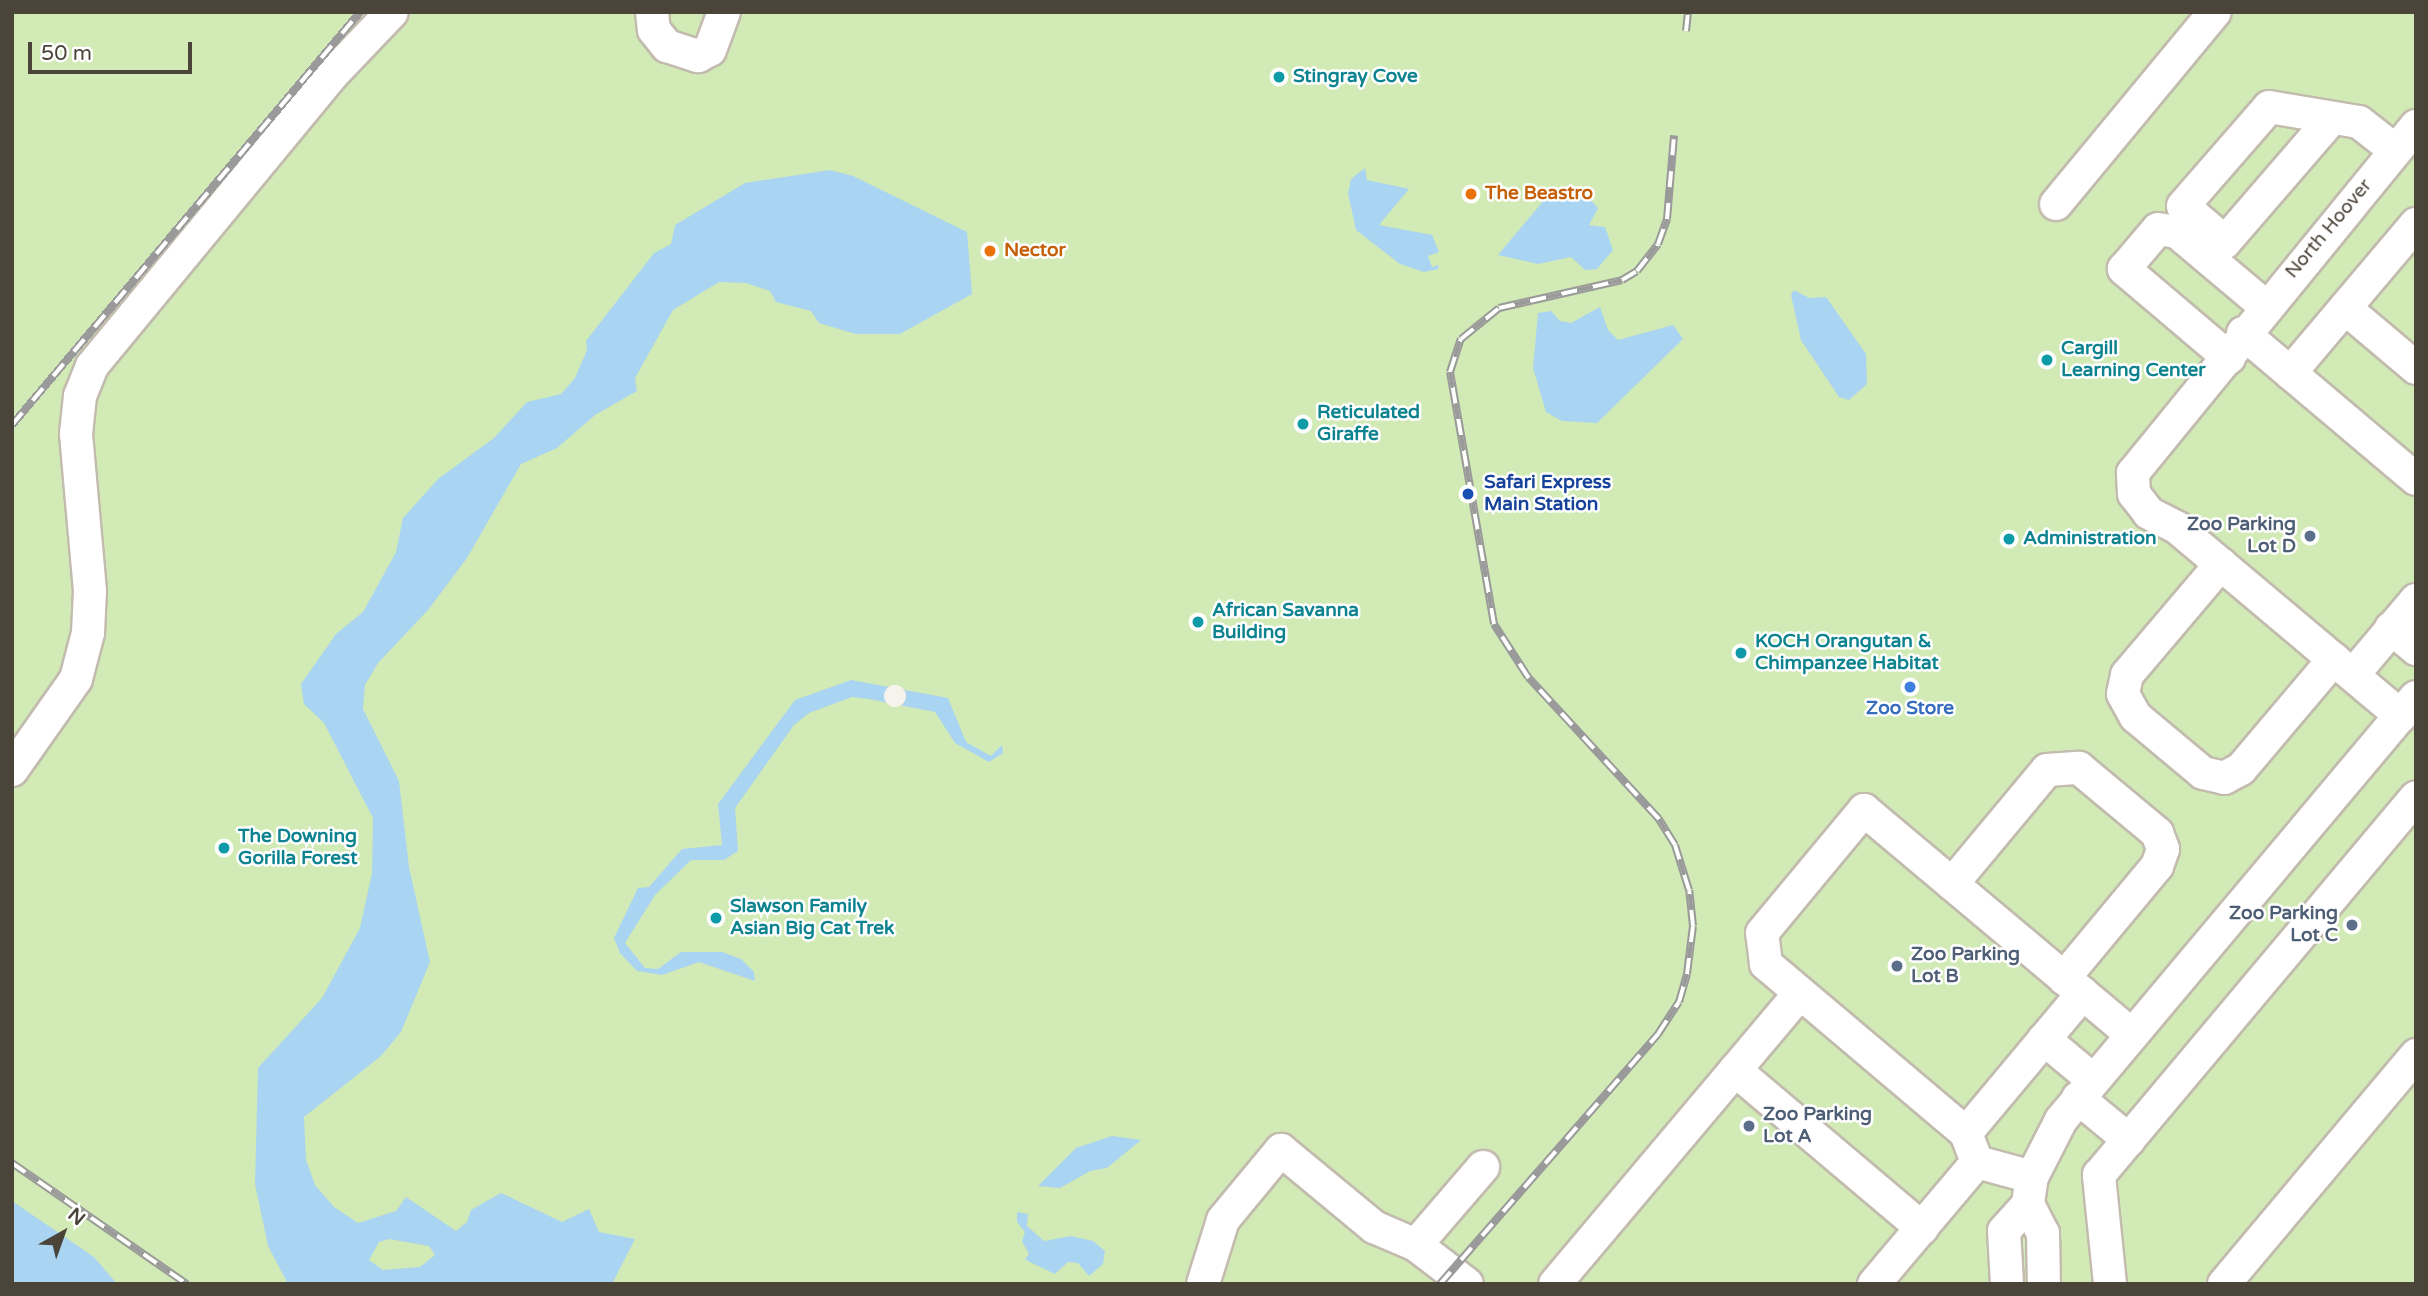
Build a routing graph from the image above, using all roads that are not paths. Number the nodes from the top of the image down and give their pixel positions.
1 (392, 12) edge
2 (652, 12) edge
3 (724, 12) edge
4 (2215, 12) edge
5 (2332, 118) junction
6 (2416, 125) edge
7 (2395, 150) junction
8 (2056, 204) dead end
9 (2416, 224) edge
10 (2197, 233) junction
11 (2265, 306) junction
12 (2345, 308) junction
13 (2236, 346) junction
14 (2416, 368) edge
15 (2290, 373) junction
16 (2416, 478) edge
17 (2221, 564) junction
18 (2416, 600) edge
19 (2392, 628) junction
20 (2416, 649) edge
21 (2343, 667) junction
22 (2408, 706) edge
23 (12, 770) edge
24 (2416, 797) edge
25 (1952, 884) junction
26 (2073, 986) junction
27 (1800, 993) junction
28 (2133, 1035) junction
29 (2044, 1039) junction
30 (2416, 1055) edge
31 (1735, 1070) junction
32 (2085, 1089) junction
33 (1966, 1133) junction
34 (2129, 1140) junction
35 (1977, 1162) junction
36 (1483, 1167) dead end
37 (2030, 1191) junction
38 (1922, 1228) junction
39 (1416, 1245) junction
40 (1203, 1284) edge
41 (1467, 1284) edge
42 (1555, 1284) edge
43 (1874, 1284) edge
44 (2007, 1284) edge
45 (2044, 1284) edge
46 (2110, 1284) edge
47 (2224, 1284) edge

1 - 23 street
2 - 3 street
4 - 8 street
5 - 7 street
5 - 10 street
5 - 10 street
6 - 7 street, North Hoover
7 - 11 street, North Hoover
9 - 12 street
10 - 11 street
10 - 13 street
11 - 13 street, North Hoover
12 - 14 street
12 - 15 street
13 - 15 street
13 - 17 street, North Hoover
15 - 16 street
17 - 21 street, North Hoover
17 - 21 street
18 - 19 street
19 - 20 street
19 - 21 street
21 - 22 street, North Hoover
22 - 28 street
24 - 34 street
25 - 26 street
25 - 26 street
25 - 27 street
26 - 28 street
26 - 29 street
27 - 31 street
27 - 33 street
28 - 32 street
29 - 32 street
29 - 33 street
30 - 47 street
31 - 38 street
31 - 42 street
32 - 34 street
32 - 37 street
33 - 35 street
34 - 46 street
35 - 37 street
35 - 38 street
36 - 39 street
37 - 44 street
37 - 45 street
38 - 43 street
39 - 40 street
39 - 41 street

